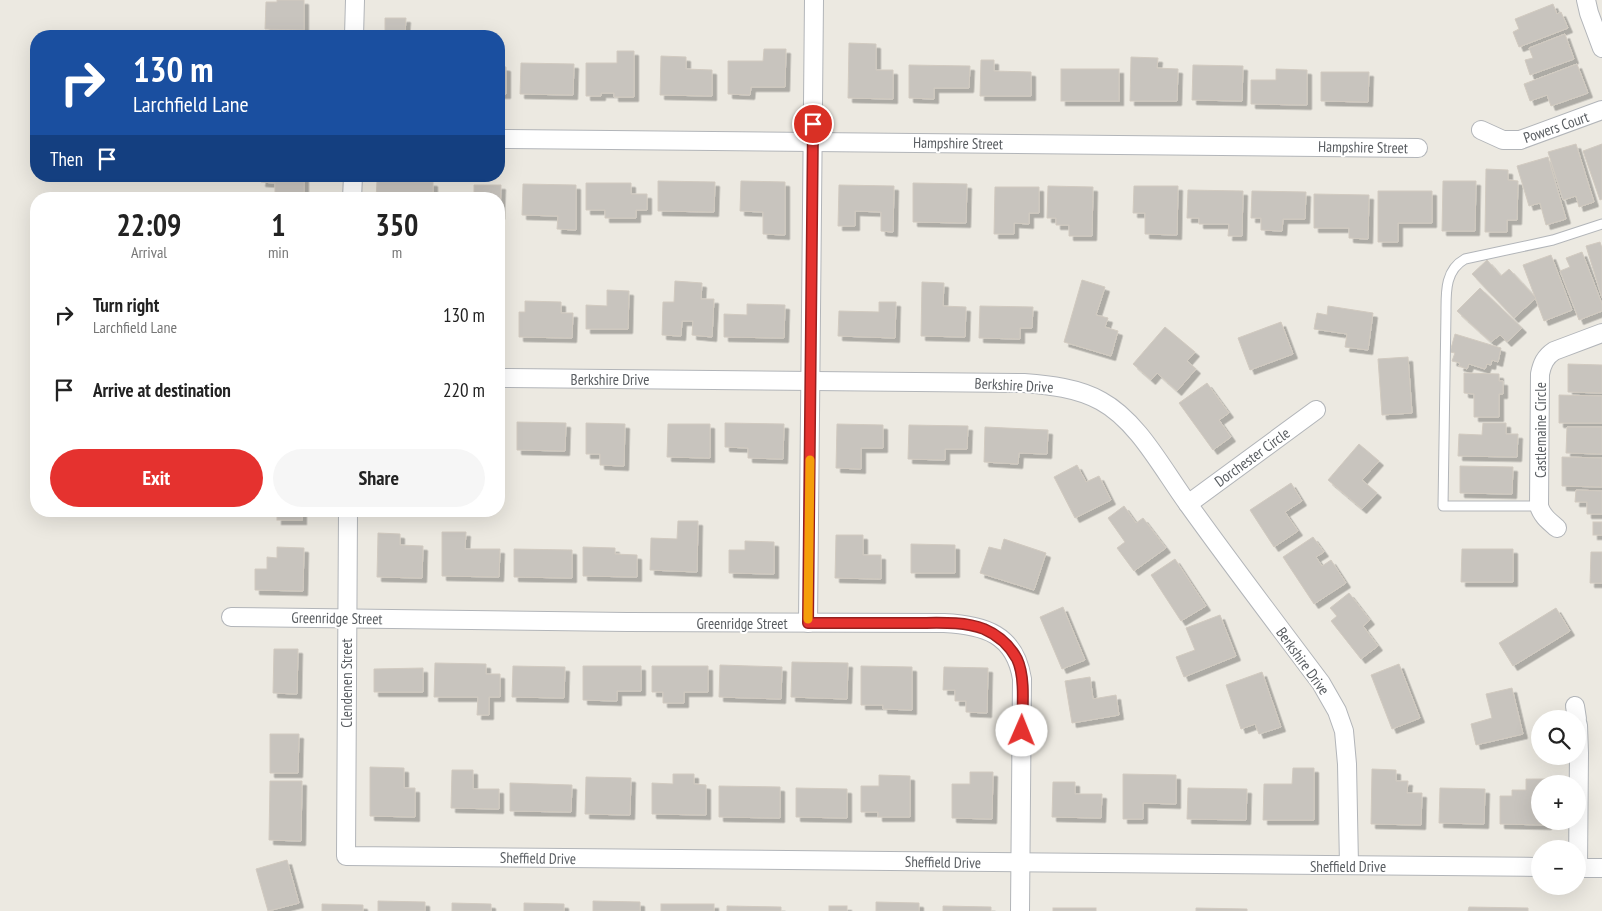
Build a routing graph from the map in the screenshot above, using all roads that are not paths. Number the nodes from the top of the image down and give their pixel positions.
1 (355, 0) edge
2 (814, 0) edge
3 (1586, 0) edge
4 (354, 30) edge
5 (1602, 48) edge
6 (1602, 110) edge
7 (1481, 130) dead end
8 (505, 139) edge
9 (813, 142) junction
10 (1418, 148) dead end
11 (1602, 224) edge
12 (1602, 333) edge
13 (505, 378) edge
14 (811, 381) junction
15 (1316, 410) dead end
16 (1188, 504) junction
17 (1539, 506) junction
18 (348, 517) edge
19 (1558, 528) dead end
20 (231, 617) dead end
21 (346, 618) junction
22 (808, 623) junction
23 (1579, 765) edge
24 (1578, 840) edge
25 (346, 856) joint
26 (1020, 863) junction
27 (1349, 865) junction
28 (1531, 868) edge
29 (1586, 868) edge
30 (1602, 868) edge
31 (1020, 911) edge

1 - 4 street
2 - 9 street
3 - 5 street
6 - 7 street, Powers Court
8 - 9 street, Hampshire Street
9 - 10 street, Hampshire Street
9 - 14 street
11 - 17 lane
12 - 17 street, Castlemaine Circle
13 - 14 street, Berkshire Drive
14 - 16 street, Berkshire Drive
14 - 22 street
15 - 16 street, Dorchester Circle
16 - 27 street, Berkshire Drive
17 - 19 street
18 - 21 street, Clendenen Street
20 - 21 street, Greenridge Street
21 - 22 street, Greenridge Street
21 - 25 street, Clendenen Street
22 - 26 street, Greenridge Street
23 - 24 street
25 - 26 street, Sheffield Drive
26 - 27 street, Sheffield Drive
26 - 31 street, Greenridge Street
27 - 28 street, Sheffield Drive
29 - 30 street

